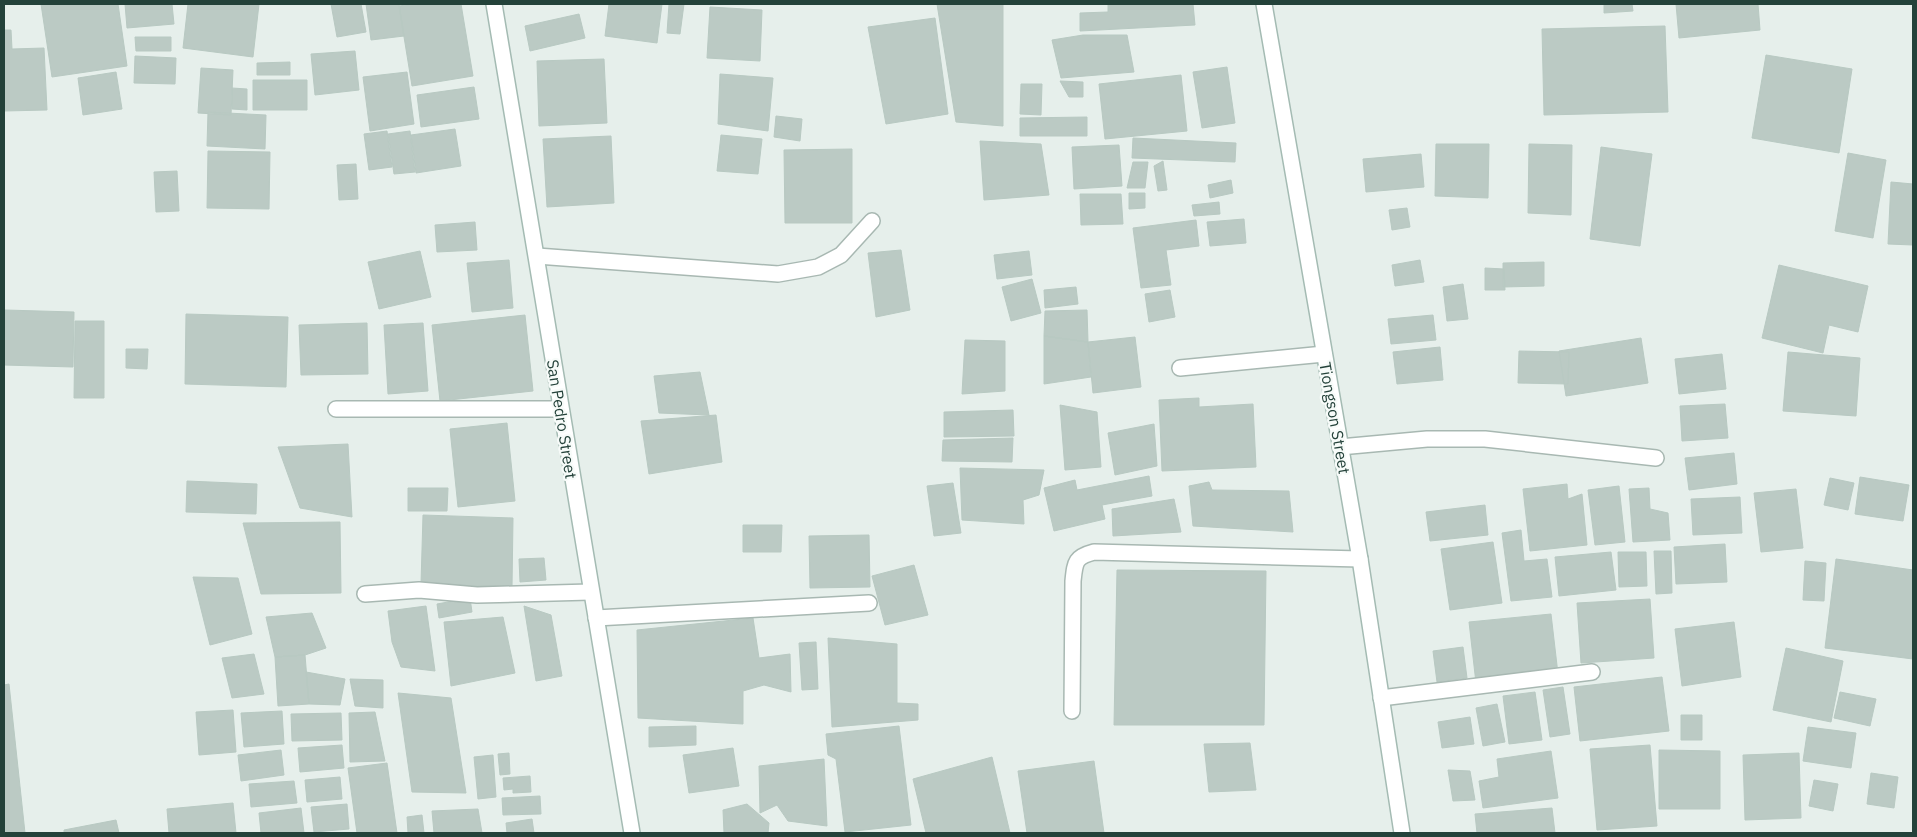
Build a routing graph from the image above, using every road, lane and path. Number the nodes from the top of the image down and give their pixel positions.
1 (494, 4) edge
2 (1264, 4) edge
3 (872, 221) dead end
4 (537, 256) junction
5 (1324, 354) junction
6 (1180, 368) dead end
7 (560, 408) junction
8 (336, 409) dead end
9 (1340, 447) junction
10 (1656, 458) dead end
11 (1360, 559) junction
12 (590, 592) junction
13 (365, 594) dead end
14 (868, 603) dead end
15 (596, 618) junction
16 (1592, 672) dead end
17 (1381, 698) junction
18 (1072, 711) dead end
19 (632, 833) edge
20 (1402, 833) edge

1 - 4 street, San Pedro Street
2 - 5 street, Tiongson Street
3 - 4 street
4 - 7 street, San Pedro Street
5 - 6 street
5 - 9 street, Tiongson Street
7 - 8 street
7 - 12 street, San Pedro Street
9 - 10 street
9 - 11 street, Tiongson Street
11 - 17 street, Tiongson Street
11 - 18 street
12 - 13 street
12 - 15 street, San Pedro Street
14 - 15 street
15 - 19 street, San Pedro Street
16 - 17 street
17 - 20 street, Tiongson Street

